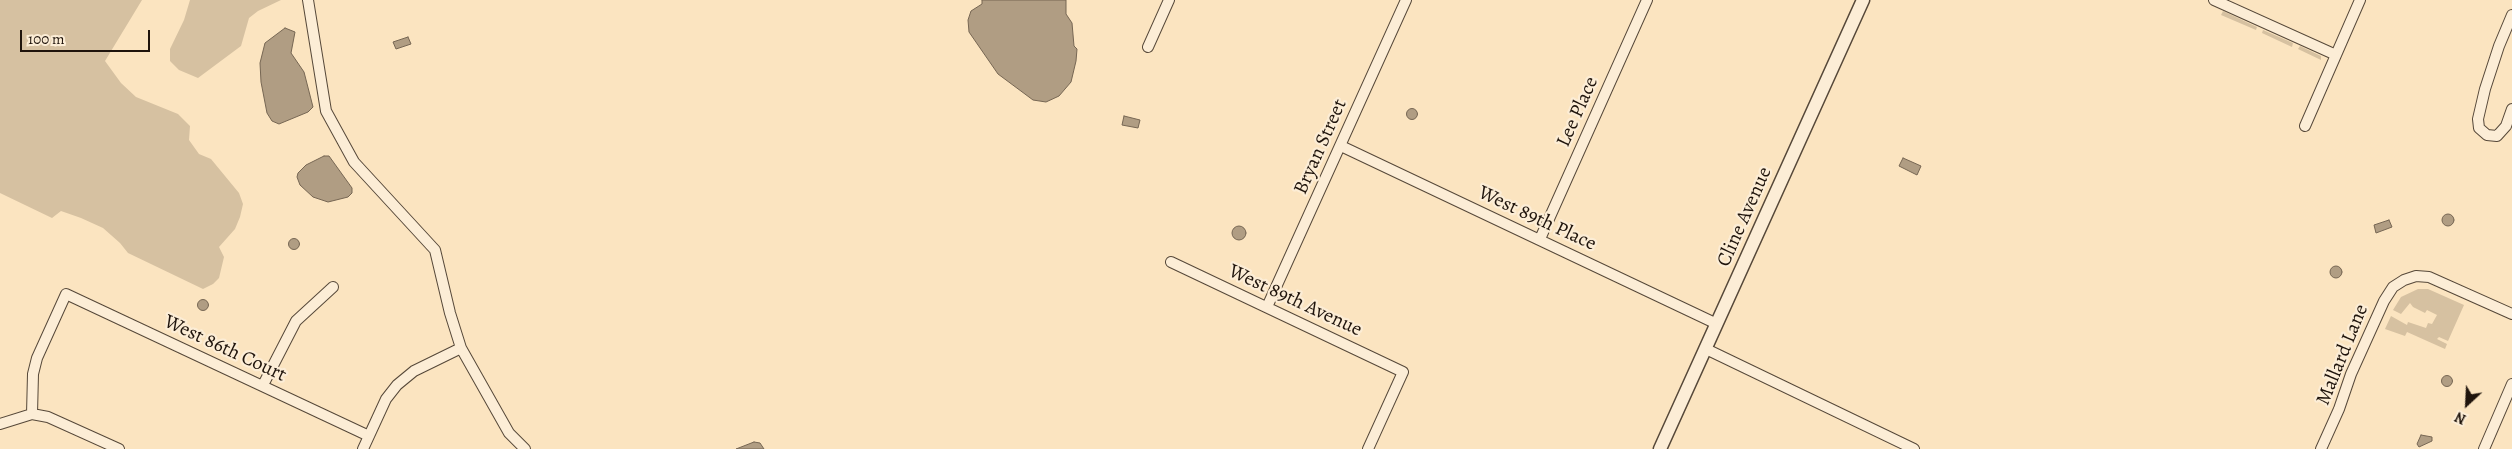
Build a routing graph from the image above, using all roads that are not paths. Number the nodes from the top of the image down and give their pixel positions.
1 (308, 0) edge
2 (1168, 0) edge
3 (1406, 0) edge
4 (1647, 0) edge
5 (1863, 0) edge
6 (2214, 0) edge
7 (2360, 0) edge
8 (2512, 15) edge
9 (1148, 47) dead end
10 (2336, 55) junction
11 (2512, 109) edge
12 (2305, 126) dead end
13 (1341, 146) junction
14 (1540, 239) junction
15 (1171, 262) dead end
16 (333, 287) dead end
17 (1267, 307) junction
18 (2512, 314) edge
19 (1717, 324) junction
20 (461, 348) junction
21 (1706, 349) junction
22 (2512, 384) edge
23 (263, 386) junction
24 (32, 414) junction
25 (0, 424) edge
26 (370, 436) junction
27 (119, 449) edge
28 (363, 449) edge
29 (525, 449) edge
30 (1368, 449) edge
31 (1660, 449) edge
32 (1914, 449) edge
33 (2321, 449) edge
34 (2484, 449) edge

1 - 20 street
2 - 9 street
3 - 13 street, Bryan Street
4 - 14 street, Lee Place
5 - 19 street, Cline Avenue
6 - 10 street
7 - 10 street
8 - 11 street
10 - 12 street
13 - 14 street, West 89th Place
13 - 17 street, Bryan Street
14 - 19 street, West 89th Place
15 - 17 street, West 89th Avenue
16 - 23 street
17 - 30 street, West 89th Avenue
18 - 33 street, Mallard Lane
19 - 21 street, Cline Avenue
20 - 26 street
20 - 29 street
21 - 31 street, Cline Avenue
21 - 32 street
22 - 34 street
23 - 24 street, West 86th Court
23 - 26 street, West 86th Court
24 - 25 street
24 - 27 street
26 - 28 street

